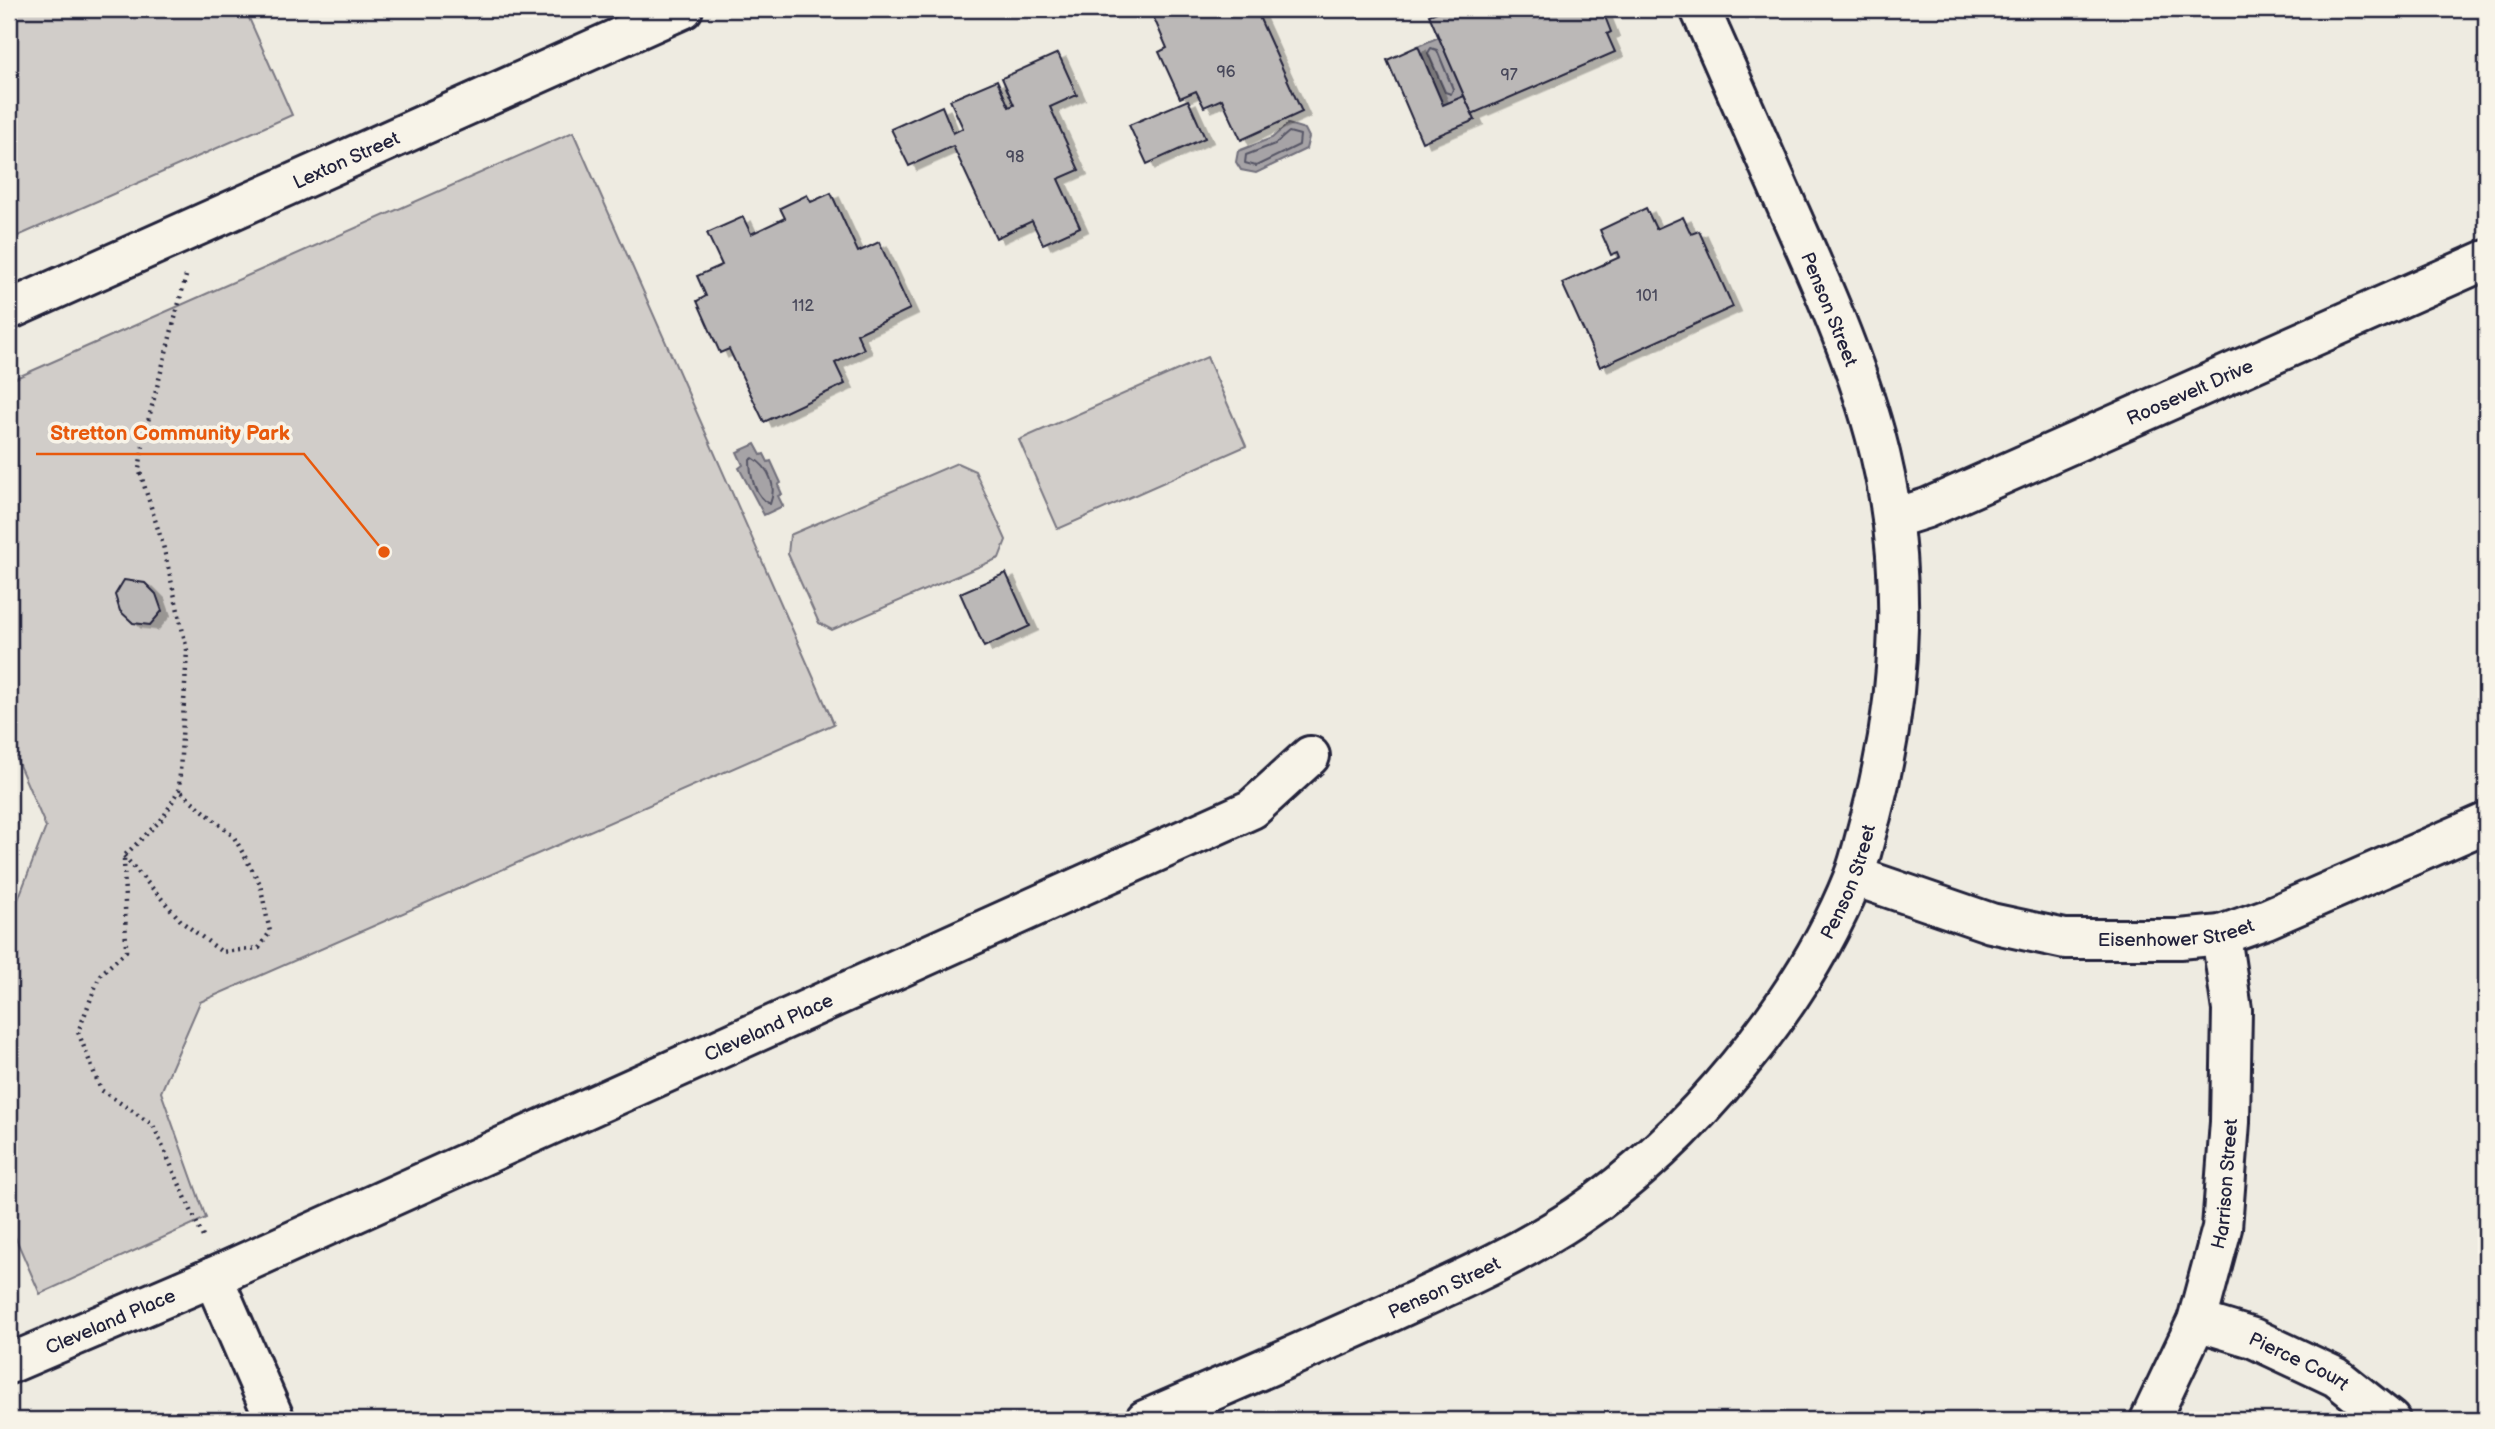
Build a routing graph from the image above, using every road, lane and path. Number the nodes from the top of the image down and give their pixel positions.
1 (683, 9) edge
2 (1700, 9) edge
3 (200, 224) junction
4 (2486, 260) edge
5 (9, 310) edge
6 (1892, 519) junction
7 (1310, 756) dead end
8 (179, 790) junction
9 (2486, 823) edge
10 (124, 856) junction
11 (1854, 876) junction
12 (2221, 935) junction
13 (213, 1276) junction
14 (2197, 1321) junction
15 (9, 1364) edge
16 (275, 1420) edge
17 (1145, 1420) edge
18 (2150, 1420) edge
19 (2390, 1420) edge

1 - 3 street, Lexton Street
2 - 6 street, Penson Street
3 - 5 street, Lexton Street
3 - 8 path
4 - 6 street, Roosevelt Drive
6 - 11 street, Penson Street
7 - 13 street, Cleveland Place
8 - 10 path
8 - 10 path
9 - 12 street, Eisenhower Street
10 - 13 path
11 - 12 street, Eisenhower Street
11 - 17 street, Penson Street
12 - 14 street, Harrison Street
13 - 15 street, Cleveland Place
13 - 16 street
14 - 18 street, Harrison Street
14 - 19 street, Pierce Court

